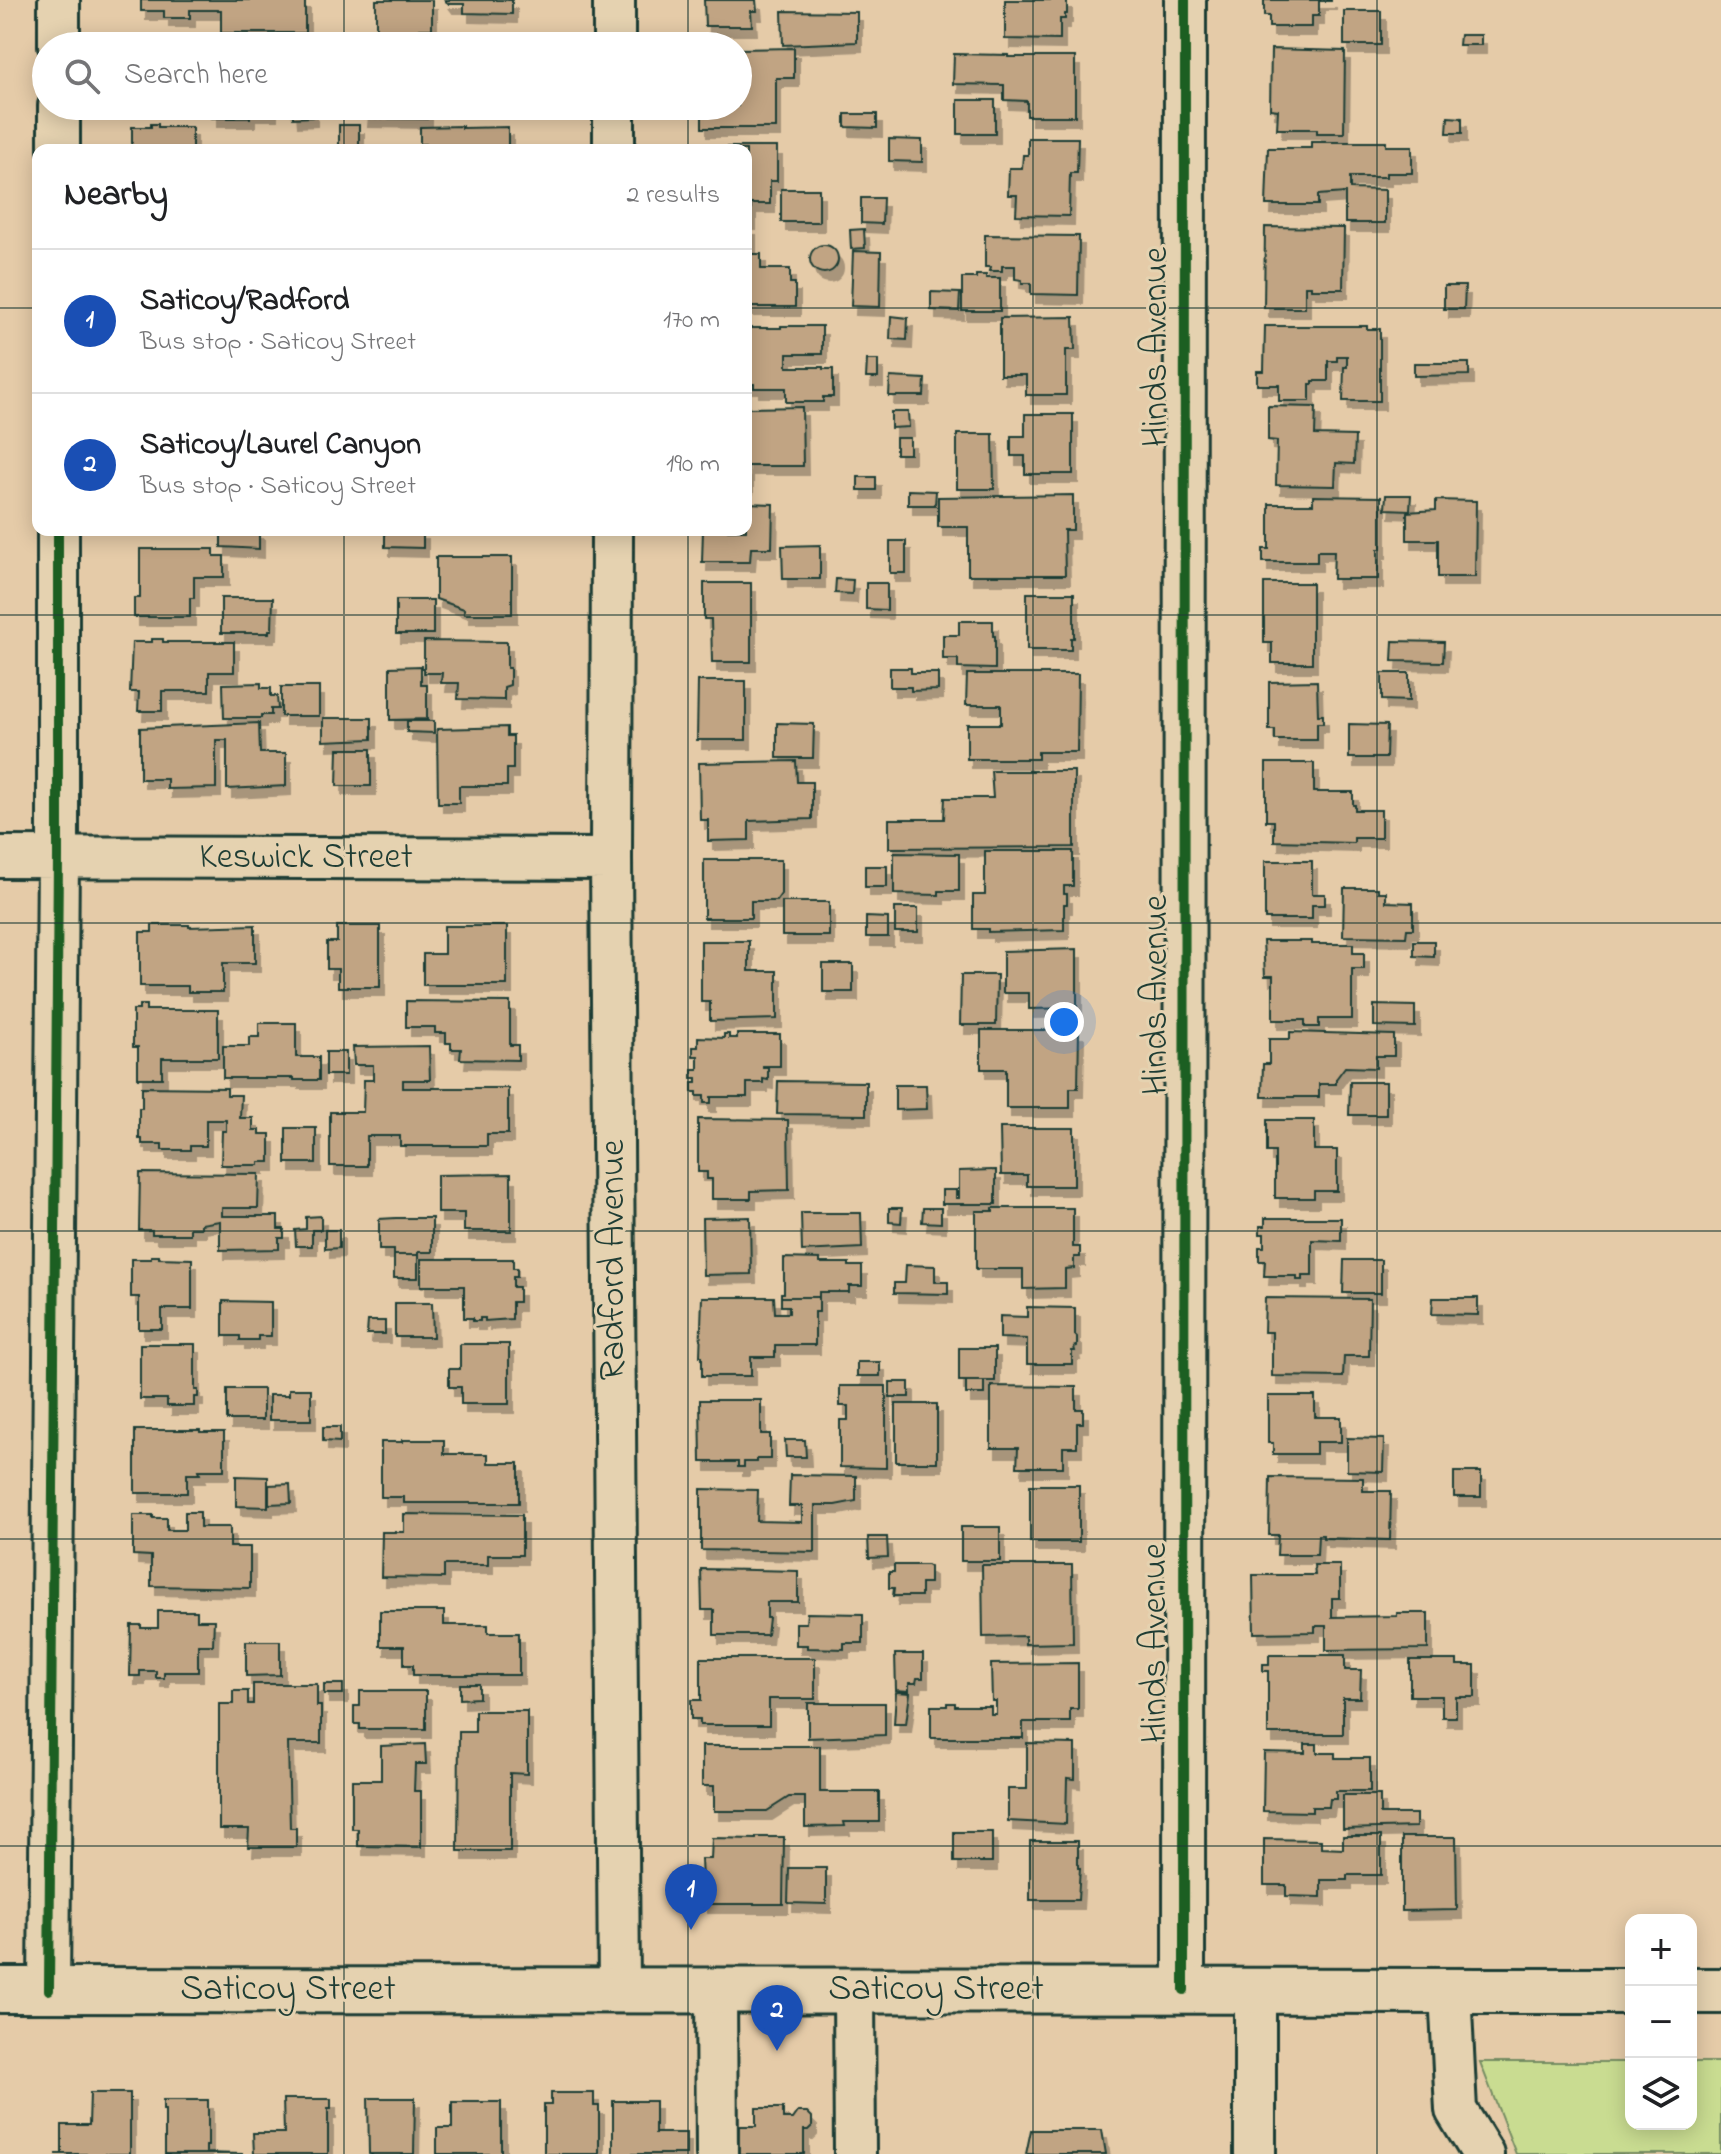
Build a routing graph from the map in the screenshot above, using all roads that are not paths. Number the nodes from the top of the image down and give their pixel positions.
1 (59, 0) edge
2 (614, 0) edge
3 (1185, 0) edge
4 (59, 32) edge
5 (614, 32) edge
6 (59, 120) edge
7 (614, 120) edge
8 (59, 144) edge
9 (614, 144) edge
10 (58, 536) edge
11 (612, 536) edge
12 (0, 857) edge
13 (58, 857) junction
14 (611, 859) junction
15 (0, 1990) edge
16 (49, 1990) junction
17 (619, 1990) junction
18 (716, 1990) junction
19 (854, 1990) junction
20 (1184, 1990) junction
21 (1255, 1990) junction
22 (1450, 1991) junction
23 (1625, 1991) edge
24 (1697, 1991) edge
25 (1721, 1991) edge
26 (717, 2154) edge
27 (855, 2154) edge
28 (1255, 2154) edge
29 (1483, 2154) edge

1 - 4 street
2 - 5 street
3 - 20 street, Hinds Avenue
6 - 8 street
7 - 9 street
10 - 13 street
11 - 14 street, Radford Avenue
12 - 13 street, Keswick Street
13 - 14 street, Keswick Street
13 - 16 street
14 - 17 street, Radford Avenue
15 - 16 main road, Saticoy Street
16 - 17 main road, Saticoy Street
17 - 18 main road, Saticoy Street
18 - 19 main road, Saticoy Street
18 - 26 street
19 - 20 main road, Saticoy Street
19 - 27 street
20 - 21 main road, Saticoy Street
21 - 22 main road, Saticoy Street
21 - 28 street
22 - 23 main road, Saticoy Street
22 - 29 street
24 - 25 main road

